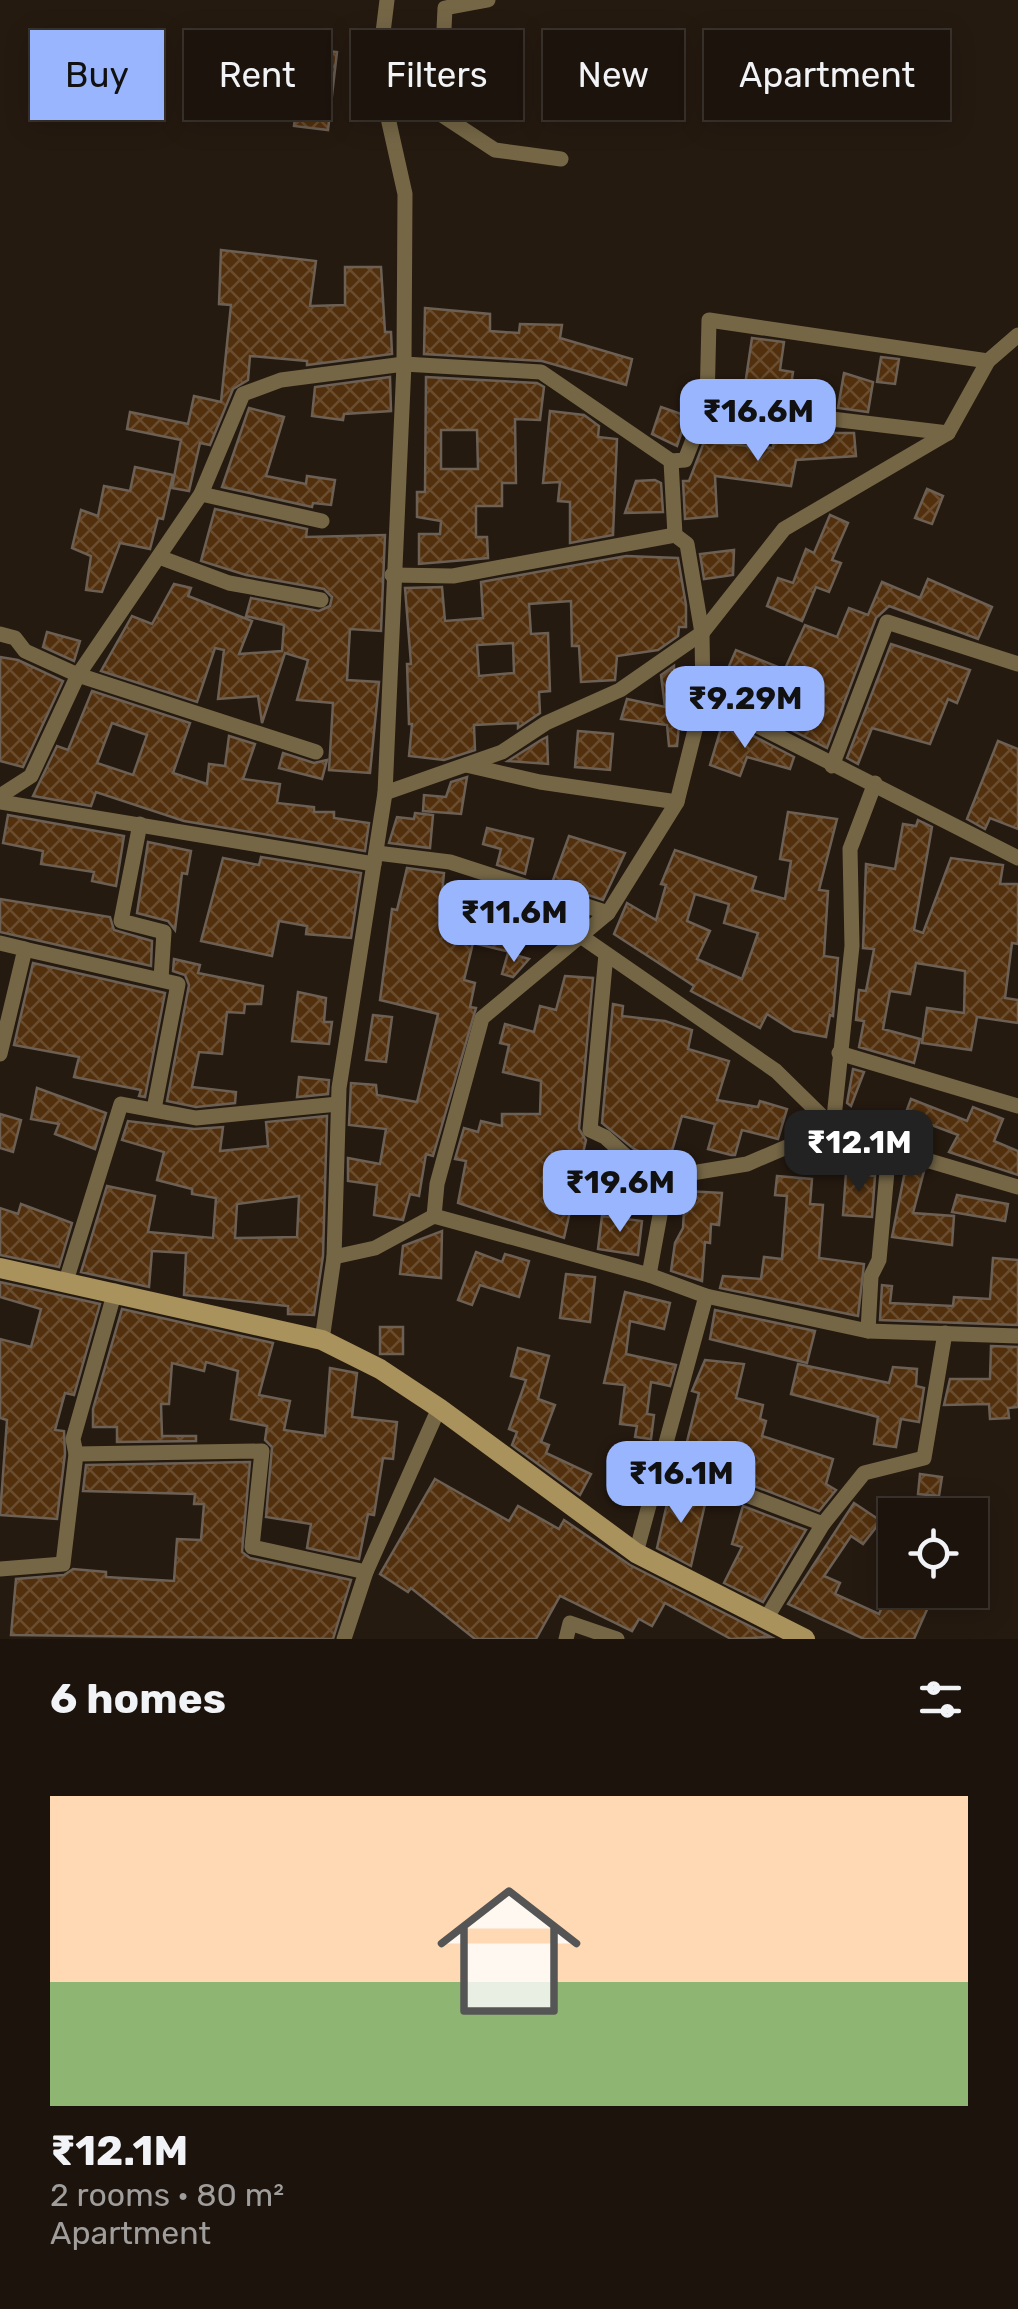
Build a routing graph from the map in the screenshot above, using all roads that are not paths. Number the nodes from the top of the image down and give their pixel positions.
1 (387, 0) edge
2 (488, 0) edge
3 (383, 30) edge
4 (444, 30) edge
5 (388, 120) edge
6 (449, 120) edge
7 (562, 159) dead end
8 (1018, 335) edge
9 (988, 362) junction
10 (404, 364) junction
11 (706, 404) junction
12 (948, 433) junction
13 (671, 461) junction
14 (201, 494) junction
15 (322, 521) dead end
16 (675, 535) junction
17 (159, 556) junction
18 (392, 575) junction
19 (321, 600) dead end
20 (702, 633) junction
21 (0, 634) edge
22 (1018, 664) edge
23 (78, 674) junction
24 (703, 698) junction
25 (316, 752) dead end
26 (466, 765) junction
27 (832, 766) junction
28 (875, 783) junction
29 (385, 793) junction
30 (0, 799) edge
31 (677, 802) junction
32 (140, 824) junction
33 (1018, 858) edge
34 (376, 859) junction
35 (608, 913) junction
36 (582, 937) junction
37 (0, 943) edge
38 (24, 949) junction
39 (606, 954) junction
40 (161, 979) junction
41 (839, 1053) junction
42 (0, 1054) edge
43 (338, 1104) junction
44 (1018, 1106) edge
45 (154, 1109) junction
46 (833, 1127) junction
47 (889, 1150) junction
48 (667, 1176) junction
49 (1018, 1187) edge
50 (434, 1216) junction
51 (334, 1257) junction
52 (0, 1268) edge
53 (649, 1275) junction
54 (66, 1281) junction
55 (115, 1291) junction
56 (706, 1296) junction
57 (868, 1331) junction
58 (946, 1333) junction
59 (1018, 1336) edge
60 (322, 1340) junction
61 (439, 1408) junction
62 (76, 1454) junction
63 (656, 1471) junction
64 (824, 1524) junction
65 (636, 1553) junction
66 (0, 1569) edge
67 (366, 1572) junction
68 (766, 1619) junction
69 (344, 1639) edge
70 (566, 1639) edge
71 (618, 1639) edge
72 (805, 1639) edge

1 - 3 street
2 - 4 street
5 - 10 street
6 - 7 street
8 - 9 street
9 - 11 street
9 - 12 street
10 - 13 street
10 - 14 street
10 - 18 street
11 - 12 street
11 - 13 street
12 - 20 street
13 - 16 street
14 - 15 street
14 - 17 street
16 - 18 street
16 - 20 street
17 - 19 street
17 - 23 street
18 - 29 street
20 - 24 street
20 - 26 street
21 - 23 street
22 - 27 street
23 - 25 street
23 - 30 street
24 - 27 street
24 - 31 street
26 - 29 street
26 - 31 street
27 - 28 street
28 - 33 street
28 - 41 street
29 - 34 street
30 - 32 street
31 - 35 street
32 - 34 street
32 - 40 street
34 - 35 street
34 - 43 street
35 - 36 street
36 - 39 street
36 - 50 street
37 - 38 street
38 - 40 street
38 - 42 street
39 - 46 street
39 - 48 street
40 - 45 street
41 - 44 street
41 - 46 street
43 - 45 street
43 - 51 street
45 - 54 street
46 - 47 street
46 - 48 street
47 - 49 street
47 - 57 street
48 - 53 street
50 - 51 street
50 - 53 street
51 - 60 street
52 - 54 main road
53 - 56 street
54 - 55 main road
55 - 60 main road
55 - 62 street
56 - 57 street
56 - 63 street
57 - 58 street
58 - 59 street
58 - 64 street
60 - 61 main road
61 - 65 main road
61 - 67 street
62 - 66 street
62 - 67 street
63 - 64 street
63 - 65 street
64 - 68 street
65 - 68 main road
67 - 69 street
68 - 72 main road
70 - 71 street

